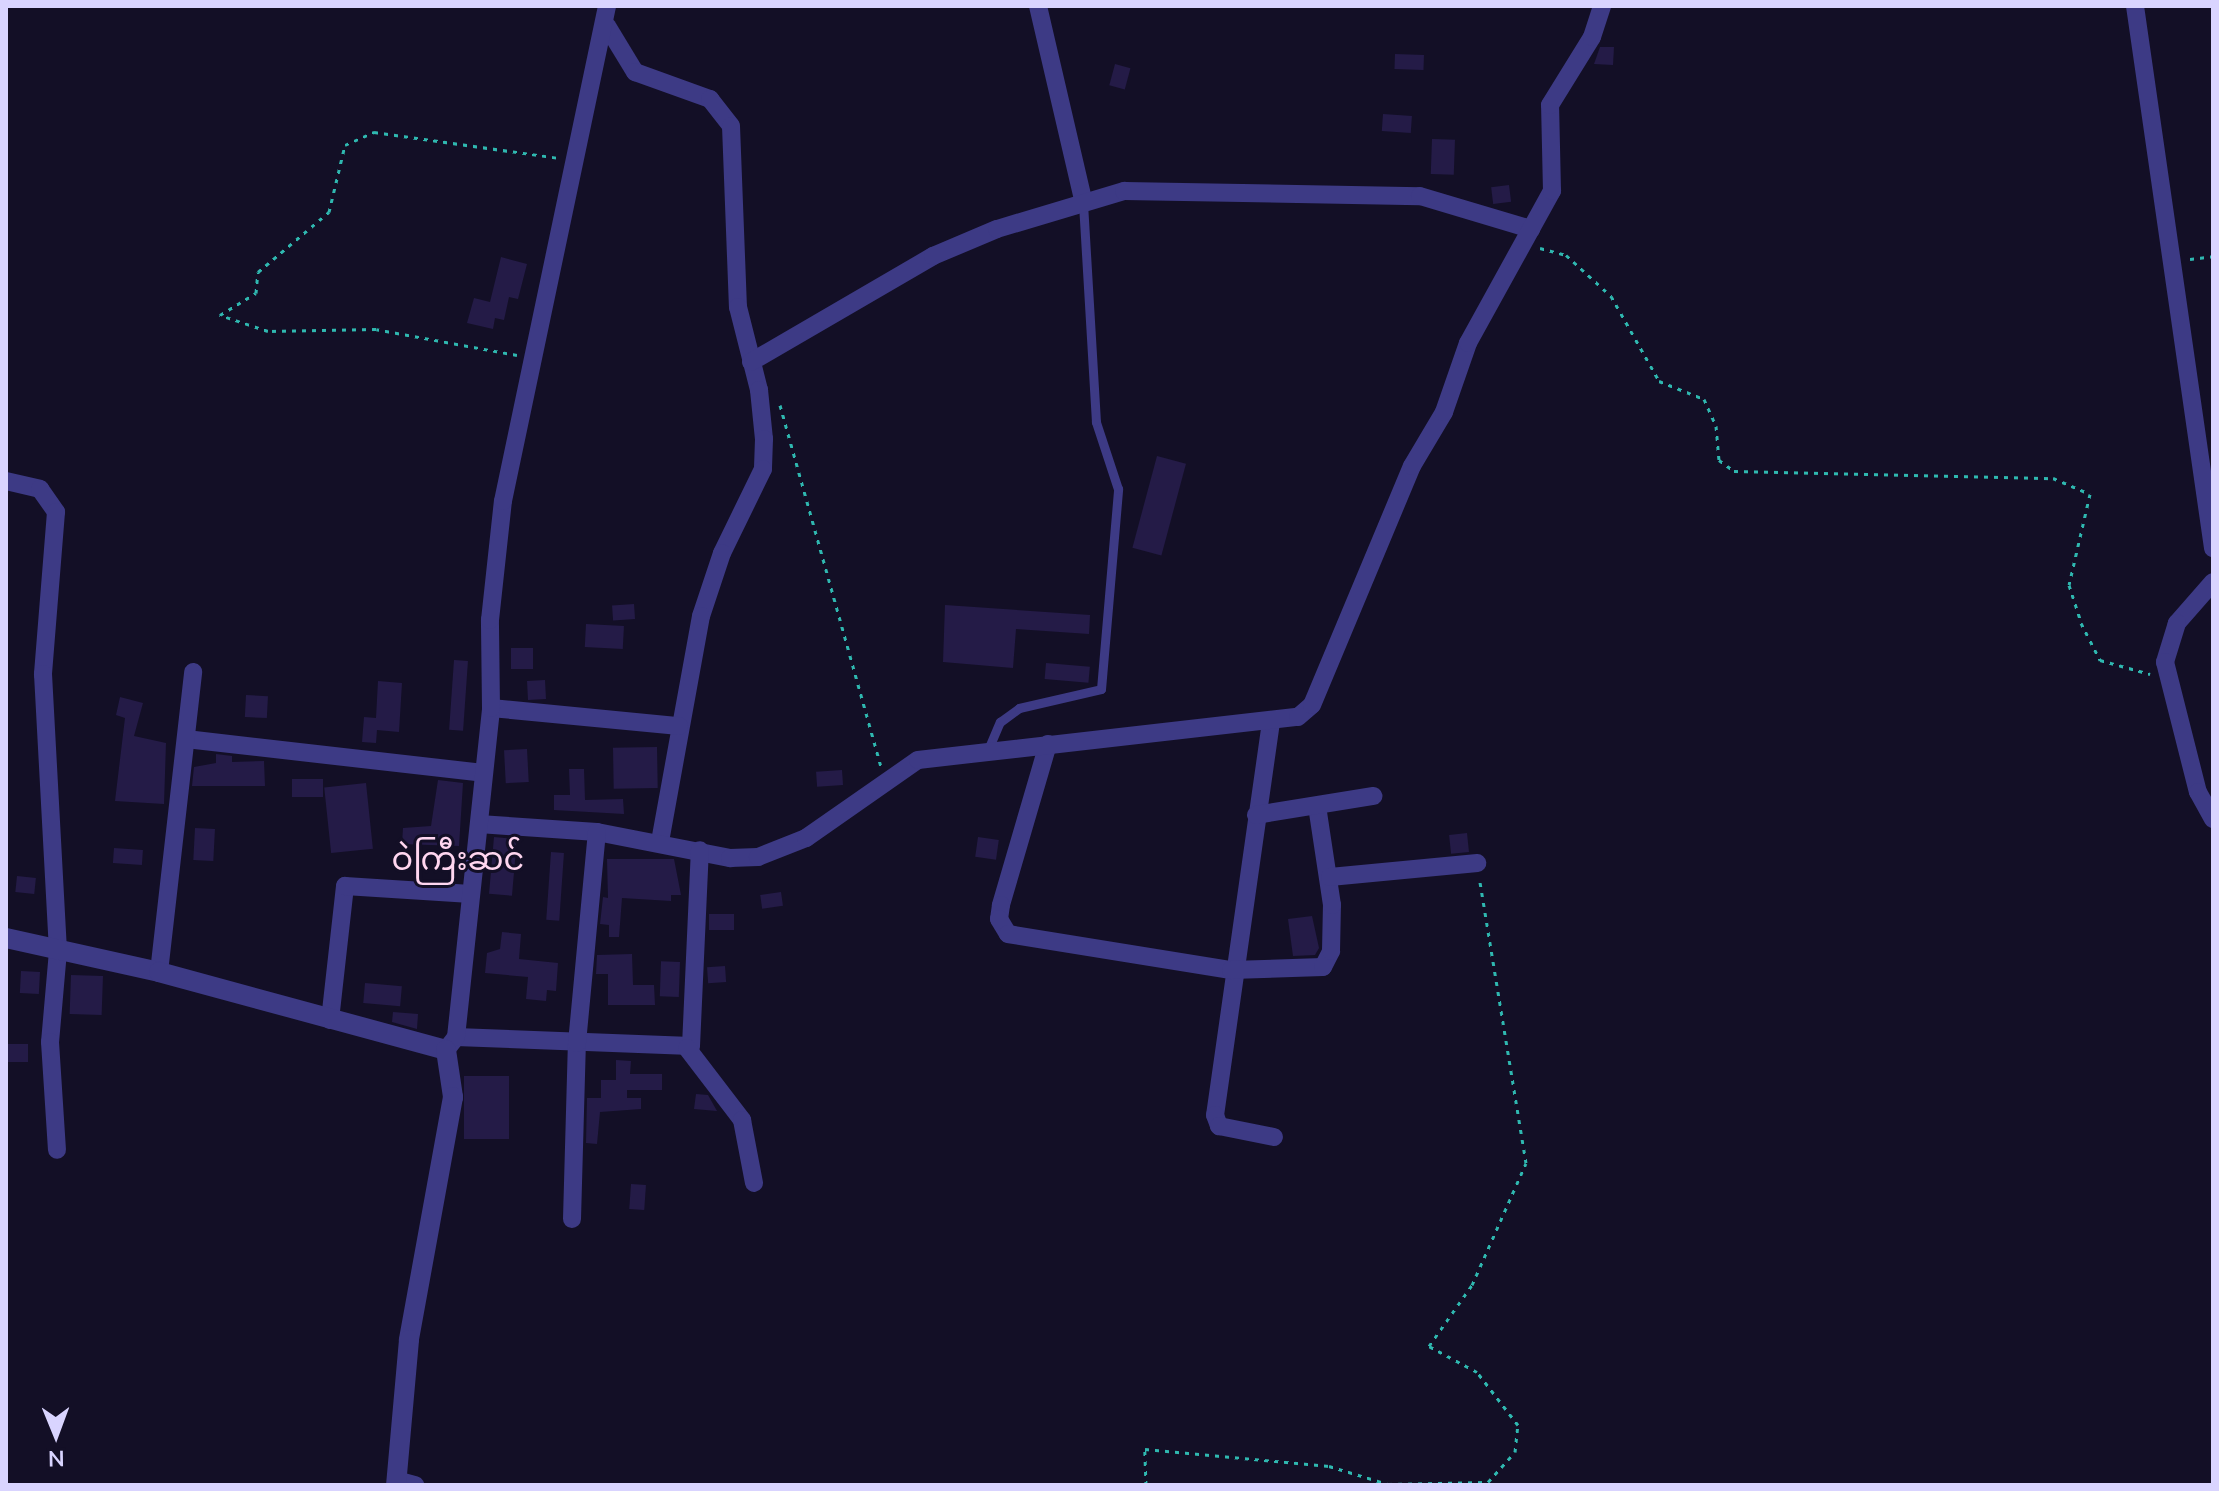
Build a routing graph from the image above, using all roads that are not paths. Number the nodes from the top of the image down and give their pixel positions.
1 (607, 6) edge
2 (1038, 6) edge
3 (1602, 6) edge
4 (2135, 6) edge
5 (607, 26) junction
6 (1083, 200) junction
7 (1526, 236) junction
8 (751, 362) junction
9 (6, 481) edge
10 (2213, 548) edge
11 (2213, 582) edge
12 (193, 672) dead end
13 (491, 708) junction
14 (1271, 722) junction
15 (679, 726) junction
16 (186, 739) junction
17 (1048, 744) junction
18 (987, 752) junction
19 (483, 773) junction
20 (1373, 796) dead end
21 (1317, 806) junction
22 (1256, 815) junction
23 (2213, 819) edge
24 (479, 824) junction
25 (597, 832) junction
26 (660, 842) junction
27 (700, 850) junction
28 (1477, 863) road end
29 (1330, 877) junction
30 (471, 894) junction
31 (6, 938) edge
32 (58, 951) junction
33 (1231, 970) junction
34 (159, 972) junction
35 (330, 1020) junction
36 (577, 1043) junction
37 (451, 1044) junction
38 (687, 1048) junction
39 (1274, 1137) dead end
40 (57, 1150) dead end
41 (754, 1183) dead end
42 (572, 1219) dead end
43 (402, 1483) edge

1 - 5 street
2 - 6 street
3 - 7 street
4 - 10 street
5 - 8 street
5 - 13 street
6 - 7 street
6 - 8 street
6 - 18 lane
7 - 14 street
8 - 15 street
9 - 32 street
11 - 23 street
12 - 16 street
13 - 15 street
13 - 19 street
14 - 17 street
14 - 22 street
15 - 26 street
16 - 19 street
16 - 34 street
17 - 18 street
17 - 33 street
18 - 27 street
19 - 24 street
20 - 21 street
21 - 22 street
21 - 29 street
22 - 33 street
24 - 25 street
24 - 30 street
25 - 26 street
25 - 36 street
26 - 27 street
27 - 38 street
28 - 29 street
29 - 33 street
30 - 35 street
30 - 37 street
31 - 32 street
32 - 34 street
32 - 40 street
33 - 39 street
34 - 35 street
35 - 37 street
36 - 37 street
36 - 38 street
36 - 42 street
37 - 43 street
38 - 41 street

